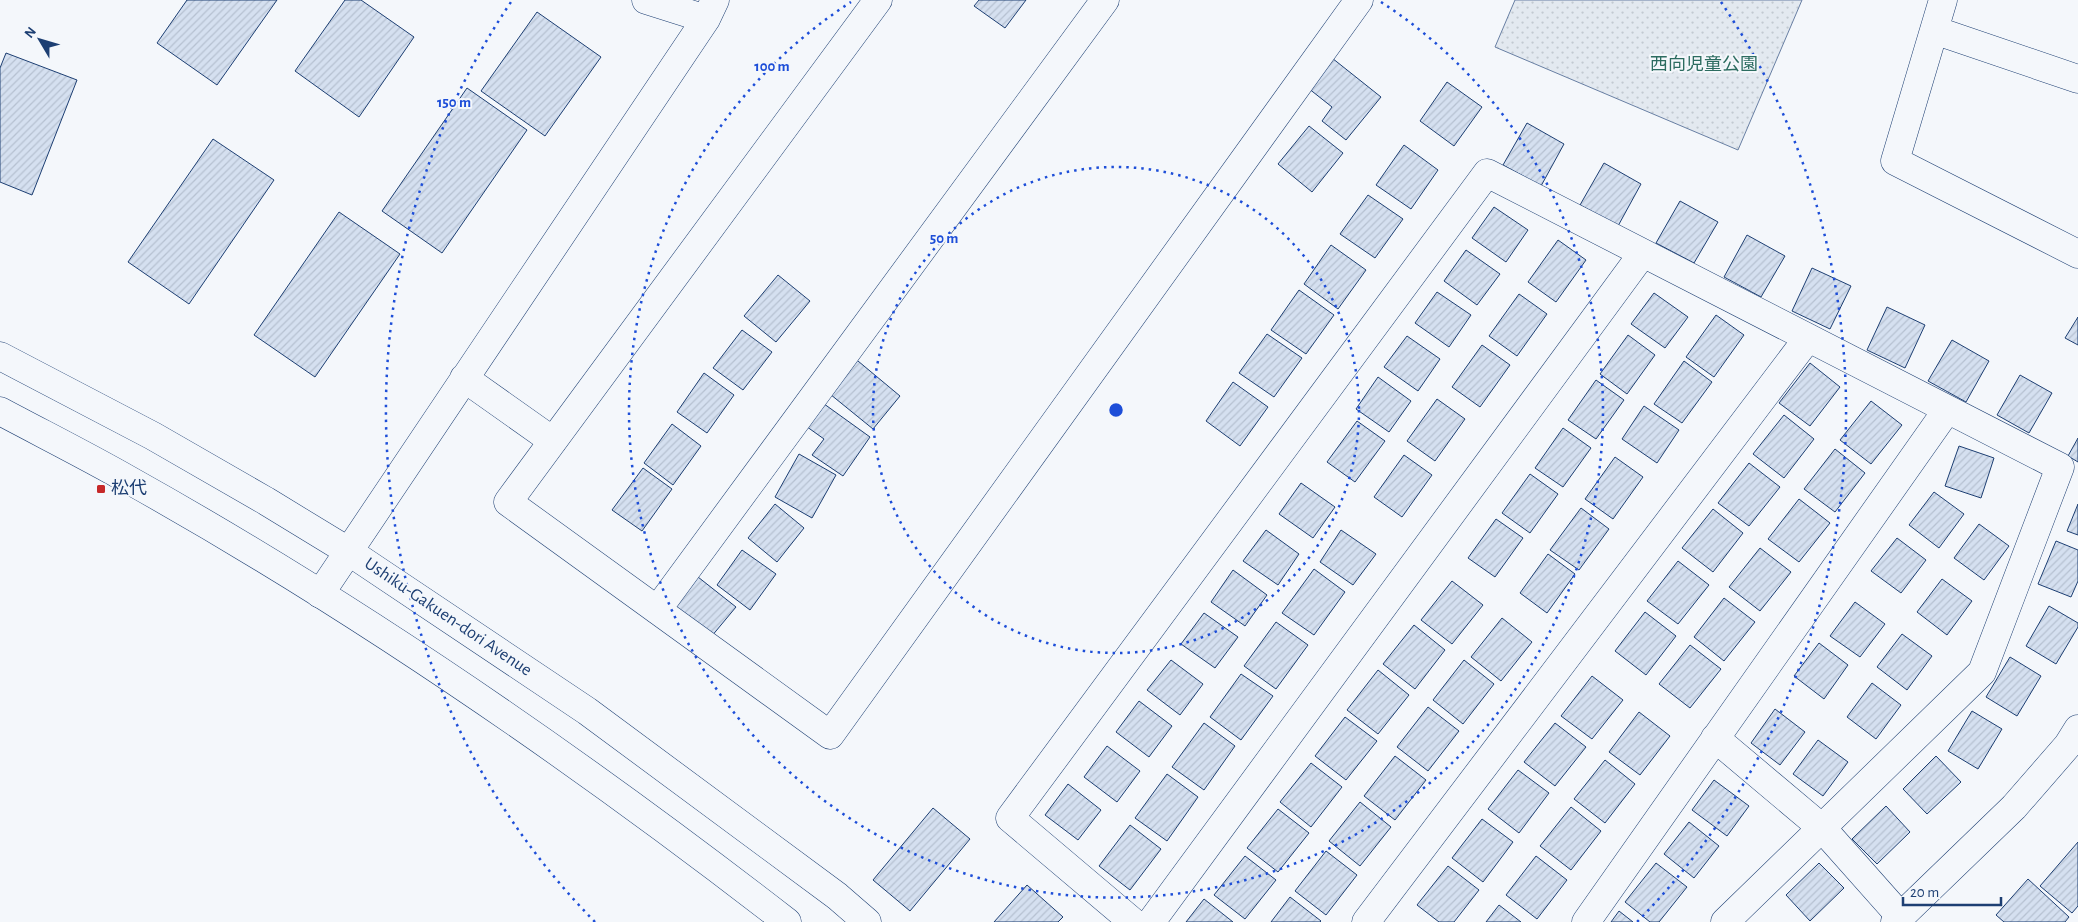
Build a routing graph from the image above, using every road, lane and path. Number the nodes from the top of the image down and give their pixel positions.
1 (646, 0) edge
2 (878, 0) edge
3 (1105, 0) edge
4 (1359, 0) edge
5 (1943, 0) edge
6 (710, 10) edge
7 (1934, 30) junction
8 (2078, 79) edge
9 (1643, 253) junction
10 (2078, 254) edge
11 (1808, 338) junction
12 (0, 356) edge
13 (464, 378) junction
14 (1947, 410) junction
15 (0, 411) edge
16 (553, 441) junction
17 (348, 551) junction
18 (320, 594) junction
19 (657, 610) junction
20 (2078, 729) edge
21 (1715, 738) junction
22 (1822, 828) junction
23 (1898, 919) edge
24 (787, 922) edge
25 (867, 922) edge
26 (1133, 922) edge
27 (1151, 922) edge
28 (1366, 922) edge
29 (1586, 922) edge
30 (1724, 922) edge

1 - 6 main road
2 - 16 main road
3 - 19 main road
4 - 19 main road
5 - 7 main road
6 - 13 main road
7 - 8 main road
7 - 10 main road
9 - 11 main road
9 - 26 main road
9 - 27 main road
11 - 14 main road
11 - 28 main road
12 - 17 main road, Ushiku-Gakuen-dori Avenue
13 - 16 main road
13 - 17 main road
14 - 21 main road
14 - 22 main road
15 - 18 main road
16 - 19 main road
17 - 18 main road
17 - 25 main road, Ushiku-Gakuen-dori Avenue
18 - 24 main road
20 - 23 main road
21 - 22 main road
21 - 29 main road
22 - 23 main road
22 - 30 main road

